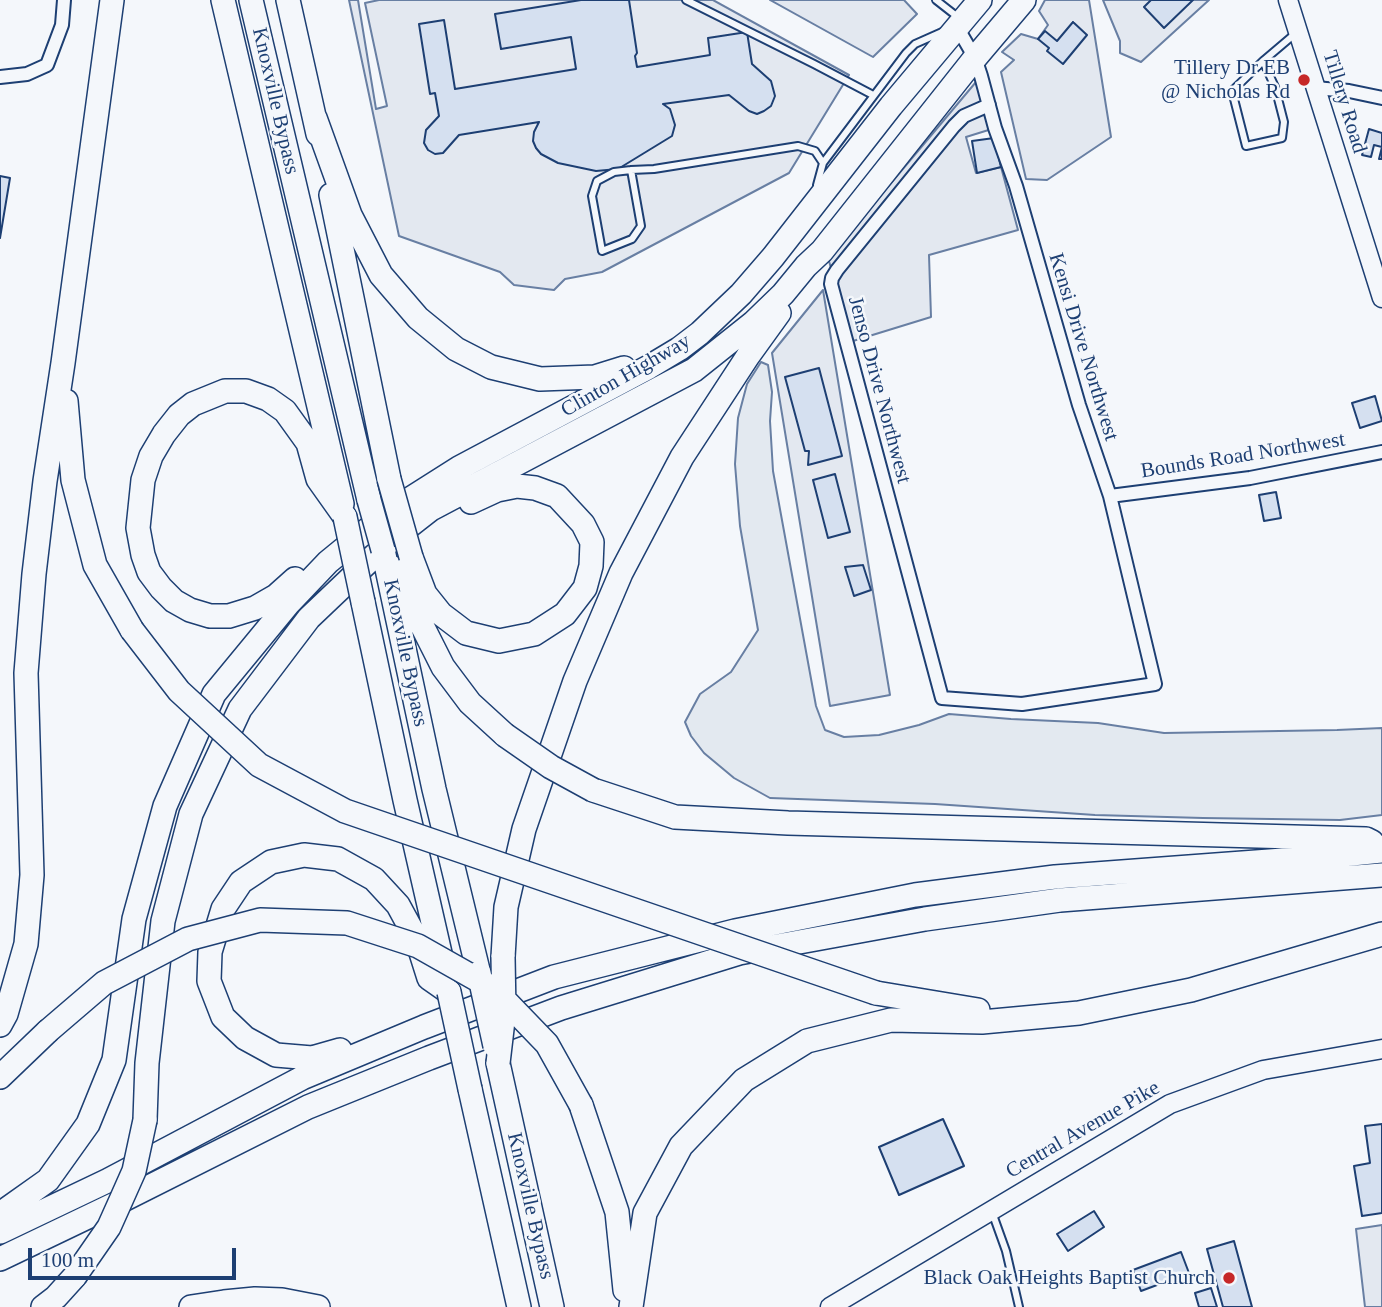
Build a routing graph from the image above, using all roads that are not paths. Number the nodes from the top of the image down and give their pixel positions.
1 (64, 0) edge
2 (111, 0) edge
3 (223, 0) edge
4 (251, 0) edge
5 (288, 0) edge
6 (686, 0) edge
7 (936, 0) edge
8 (980, 0) edge
9 (1024, 0) edge
10 (1288, 0) edge
11 (960, 24) junction
12 (1298, 32) junction
13 (975, 58) junction
14 (1263, 61) junction
15 (1, 76) edge
16 (1315, 88) junction
17 (873, 95) junction
18 (1382, 98) edge
19 (989, 105) junction
20 (315, 118) junction
21 (823, 163) junction
22 (631, 170) junction
23 (803, 219) junction
24 (822, 251) junction
25 (1382, 298) edge
26 (679, 349) junction
27 (63, 363) junction
28 (1382, 452) edge
29 (1110, 495) junction
30 (345, 517) junction
31 (407, 527) junction
32 (328, 562) junction
33 (398, 569) junction
34 (1155, 684) joint
35 (1382, 848) edge
36 (1382, 876) edge
37 (1382, 934) edge
38 (449, 992) junction
39 (1079, 1013) junction
40 (0, 1025) edge
41 (424, 1027) junction
42 (1382, 1049) edge
43 (500, 1071) junction
44 (0, 1077) edge
45 (991, 1211) junction
46 (0, 1214) edge
47 (0, 1232) edge
48 (0, 1259) edge
49 (43, 1307) edge
50 (191, 1307) edge
51 (318, 1307) edge
52 (519, 1307) edge
53 (552, 1307) edge
54 (629, 1307) edge
55 (830, 1307) edge
56 (1019, 1307) edge

1 - 15 street
2 - 27 highway
3 - 30 highway, Knoxville Bypass
4 - 33 highway, Knoxville Bypass, bridge
5 - 20 highway
6 - 17 lane
7 - 11 lane
8 - 11 highway, Clinton Highway
9 - 13 highway
10 - 12 main road, Tillery Road
11 - 13 street, Kensi Drive Northwest
11 - 17 lane
11 - 23 highway, Clinton Highway
12 - 14 lane
12 - 16 main road, Tillery Road
13 - 19 street, Kensi Drive Northwest
13 - 24 highway
14 - 14 lane
16 - 18 street
16 - 25 main road, Tillery Road
17 - 21 lane
19 - 29 street, Kensi Drive Northwest
19 - 34 street, Jenso Drive Northwest
20 - 26 highway
20 - 33 highway, bridge
21 - 22 lane
21 - 23 lane
22 - 22 lane
23 - 26 highway, Clinton Highway
24 - 31 highway
24 - 43 highway, bridge
26 - 32 highway, Clinton Highway
27 - 39 highway, bridge
27 - 40 highway
28 - 29 street, Bounds Road Northwest
29 - 34 street, Kensi Drive Northwest
30 - 32 highway
30 - 38 highway, Knoxville Bypass, bridge
31 - 33 highway
31 - 49 highway, bridge
32 - 46 highway
33 - 35 highway, bridge
33 - 43 highway, Knoxville Bypass, bridge
35 - 41 highway
36 - 48 highway
37 - 39 highway
38 - 41 highway
38 - 52 highway, Knoxville Bypass, bridge
39 - 54 highway
41 - 47 highway
42 - 45 main road, Central Avenue Pike
43 - 53 highway, Knoxville Bypass
44 - 54 highway, bridge
45 - 55 main road, Central Avenue Pike
45 - 56 lane
50 - 51 highway

